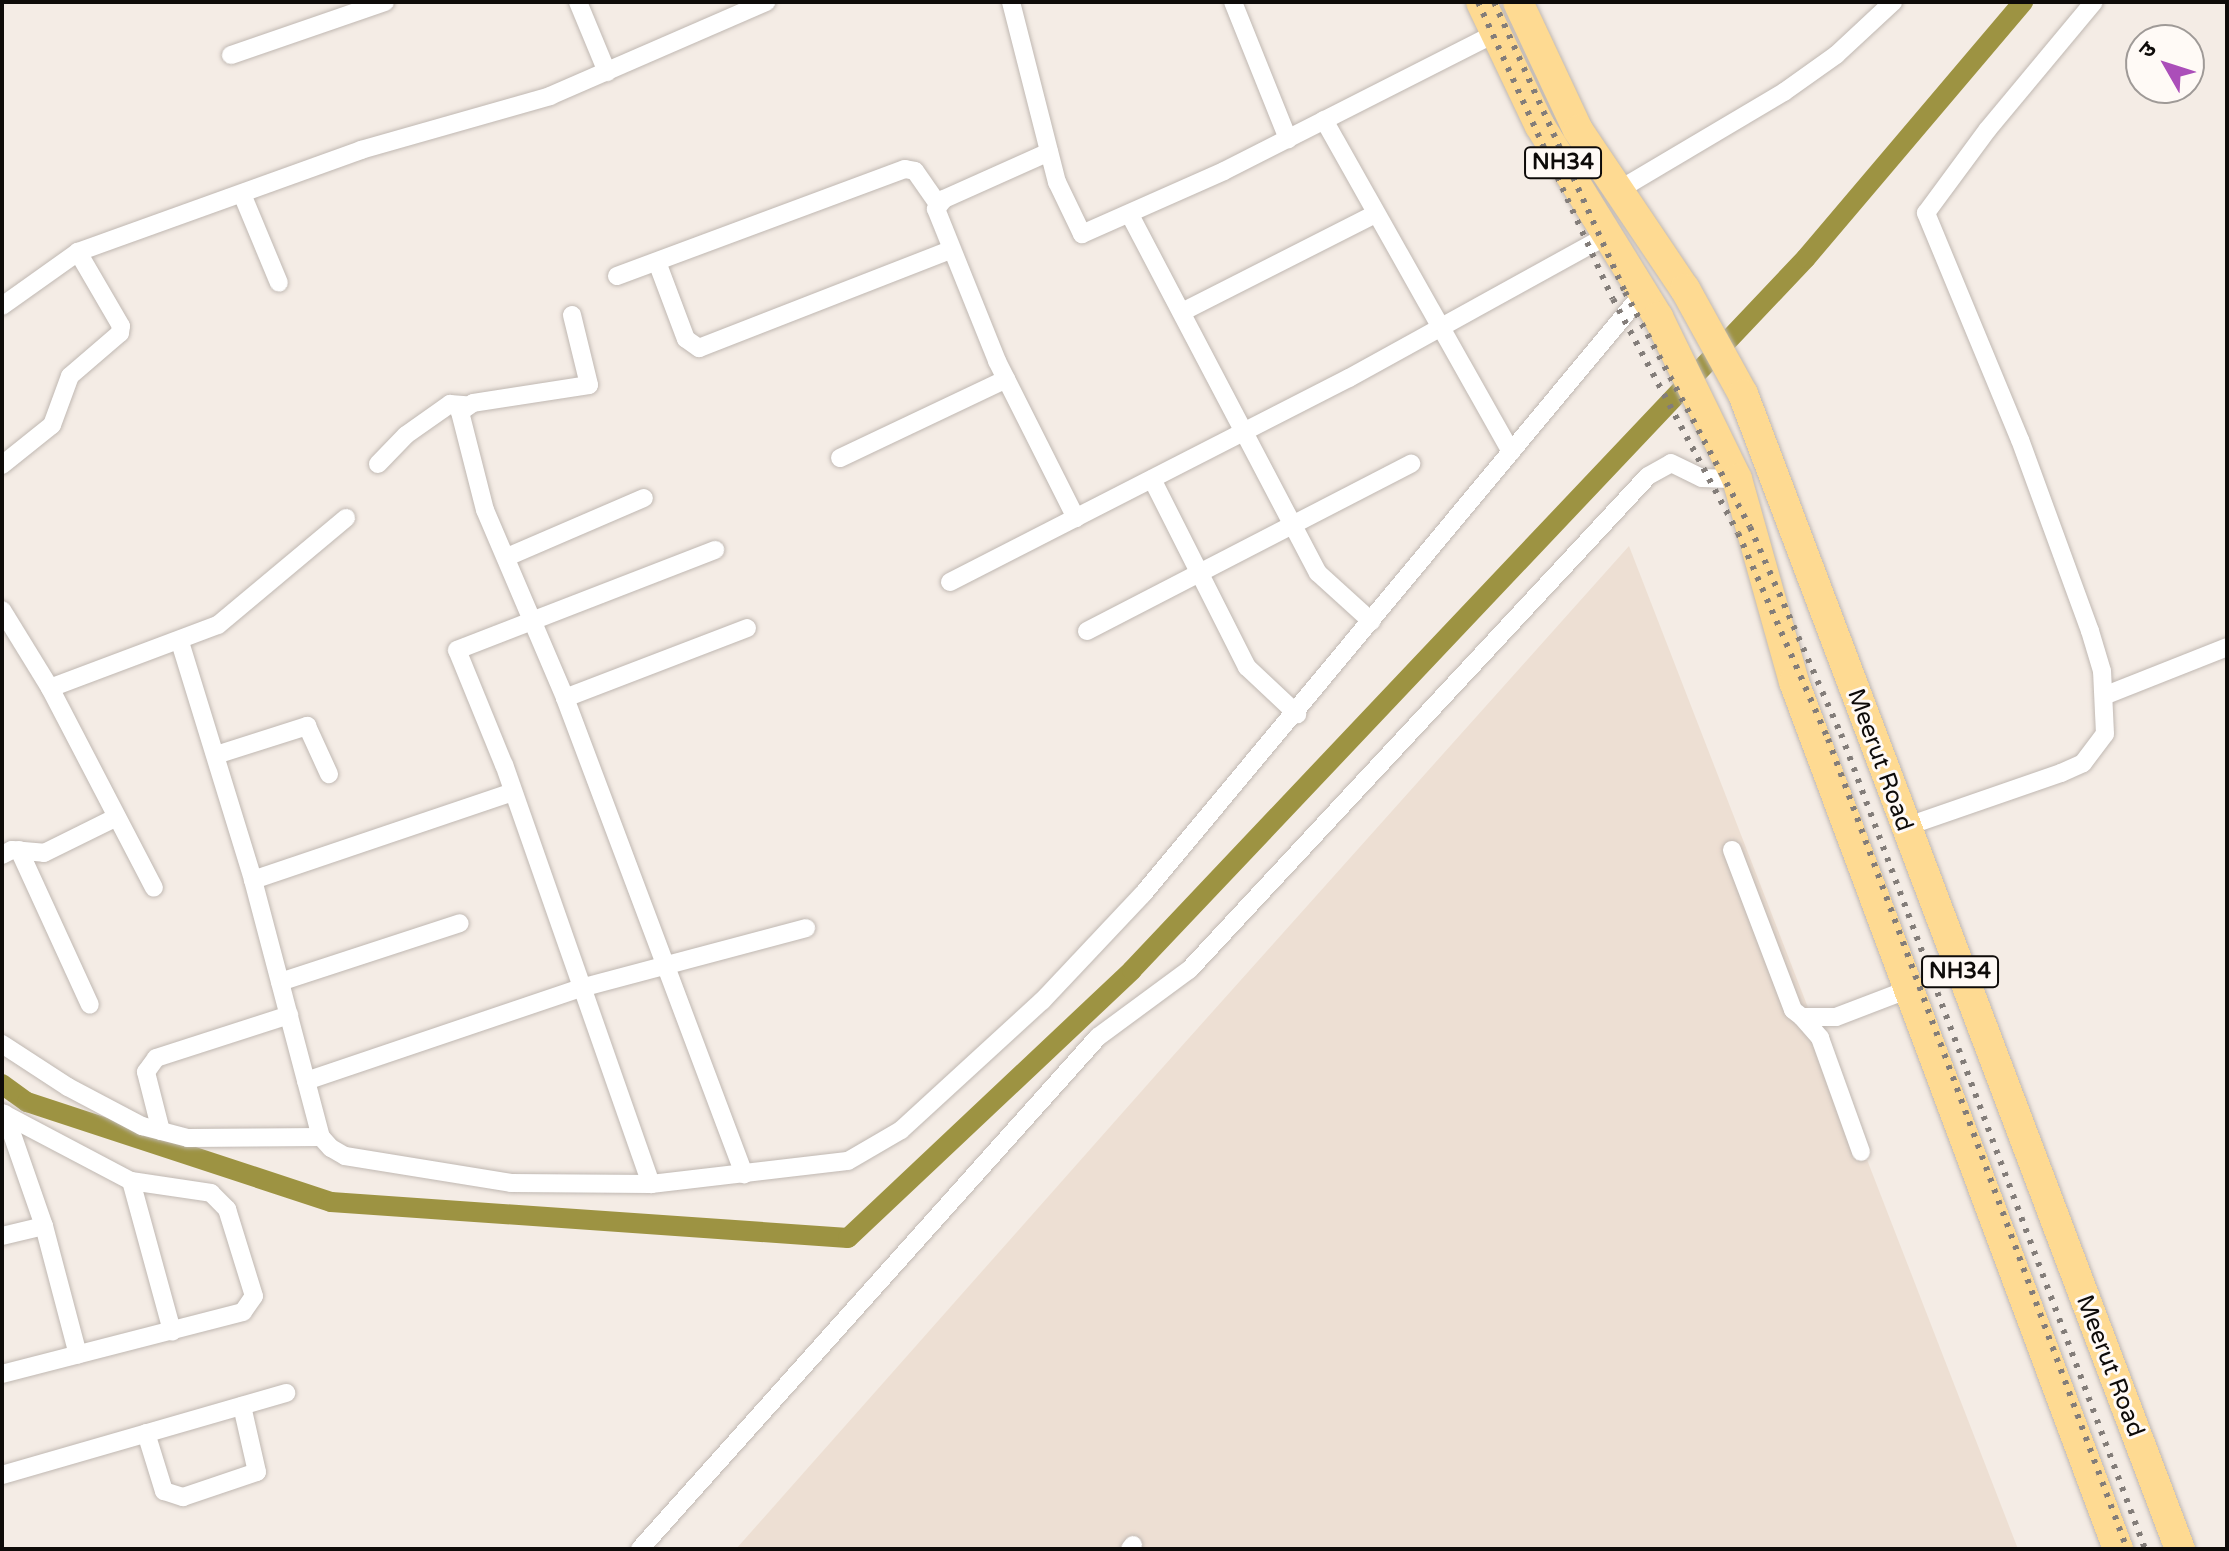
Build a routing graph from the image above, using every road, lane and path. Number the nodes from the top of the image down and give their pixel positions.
1 (578, 2) edge
2 (766, 2) edge
3 (1011, 2) edge
4 (1233, 2) edge
5 (1481, 2) edge
6 (1518, 2) edge
7 (1893, 2) edge
8 (2094, 2) edge
9 (379, 3) edge
10 (1496, 33) junction
11 (231, 55) dead end
12 (607, 72) junction
13 (1324, 120) junction
14 (1288, 139) junction
15 (1049, 152) junction
16 (1619, 190) junction
17 (242, 194) junction
18 (938, 204) junction
19 (1375, 214) junction
20 (1130, 215) junction
21 (1608, 235) junction
22 (951, 250) junction
23 (78, 252) junction
24 (657, 262) junction
25 (617, 276) dead end
26 (279, 283) dead end
27 (1651, 305) junction
28 (2, 306) edge
29 (1182, 312) junction
30 (572, 315) dead end
31 (1438, 329) junction
32 (1006, 379) junction
33 (466, 405) junction
34 (1244, 432) junction
35 (1511, 452) junction
36 (840, 458) dead end
37 (378, 464) dead end
38 (1411, 464) dead end
39 (2, 465) edge
40 (1152, 479) junction
41 (1737, 479) junction
42 (644, 498) dead end
43 (346, 518) dead end
44 (1076, 518) junction
45 (1293, 526) junction
46 (715, 550) dead end
47 (507, 557) junction
48 (1199, 574) junction
49 (950, 582) dead end
50 (2, 610) edge
51 (534, 619) junction
52 (1371, 621) junction
53 (747, 628) dead end
54 (1087, 631) dead end
55 (180, 642) junction
56 (2227, 647) edge
57 (50, 688) junction
58 (2106, 695) junction
59 (565, 698) junction
60 (1297, 714) junction
61 (216, 755) junction
62 (329, 774) dead end
63 (513, 792) junction
64 (117, 817) junction
65 (1905, 827) junction
66 (1732, 850) dead end
67 (11, 853) edge
68 (253, 880) junction
69 (154, 888) dead end
70 (460, 923) dead end
71 (806, 928) dead end
72 (666, 963) junction
73 (280, 982) junction
74 (581, 988) junction
75 (1909, 989) junction
76 (90, 1005) dead end
77 (289, 1015) junction
78 (1802, 1017) junction
79 (2, 1044) edge
80 (306, 1081) junction
81 (3, 1113) edge
82 (161, 1131) junction
83 (321, 1137) junction
84 (1861, 1152) dead end
85 (744, 1174) junction
86 (131, 1181) junction
87 (651, 1184) junction
88 (44, 1226) junction
89 (2, 1236) edge
90 (172, 1331) junction
91 (78, 1355) junction
92 (2, 1374) edge
93 (286, 1393) dead end
94 (242, 1406) junction
95 (146, 1433) junction
96 (2, 1475) edge
97 (640, 1549) edge
98 (2118, 1549) edge
99 (2180, 1549) edge

1 - 12 street
2 - 12 street
3 - 15 street
4 - 14 street
5 - 10 highway, NH34
6 - 16 highway, Meerut Road / NH34
7 - 16 street
8 - 58 street
9 - 11 street
10 - 13 street
10 - 21 highway, NH34
12 - 17 street
13 - 14 street
13 - 19 street
14 - 20 street
15 - 18 street
15 - 20 street
16 - 65 highway, Meerut Road / NH34
17 - 23 street
17 - 26 street
18 - 22 street
18 - 24 street
19 - 29 street
19 - 31 street
20 - 29 street
21 - 27 highway, NH34
21 - 31 street
22 - 24 street
22 - 32 street
23 - 28 street
23 - 39 street
24 - 25 street
27 - 35 street
27 - 41 highway, NH34
29 - 34 street
30 - 33 street
31 - 34 street
31 - 35 street
32 - 36 street
32 - 44 street
33 - 37 street
33 - 47 street
34 - 40 street
34 - 45 street
35 - 52 street
38 - 45 street
40 - 44 street
40 - 48 street
41 - 75 highway, NH34
41 - 97 street
42 - 47 street
43 - 55 street
44 - 49 street
45 - 48 street
45 - 52 street
46 - 51 street
47 - 51 street
48 - 54 street
48 - 60 street
50 - 57 street
51 - 59 street
51 - 63 street
52 - 60 street
53 - 59 street
55 - 57 street
55 - 61 street
56 - 58 street
57 - 64 street
58 - 65 street
59 - 72 street
60 - 85 street
61 - 62 street
61 - 68 street
63 - 68 street
63 - 74 street
64 - 67 street
64 - 69 street
65 - 99 highway, Meerut Road / NH34
66 - 78 street
67 - 76 street
68 - 73 street
70 - 73 street
71 - 72 street
72 - 74 street
72 - 85 street
73 - 77 street
74 - 80 street
74 - 87 street
75 - 78 street
75 - 98 highway, NH34
77 - 80 street
77 - 82 street
78 - 84 street
79 - 82 street
80 - 83 street
81 - 86 street
81 - 88 street
82 - 83 street
83 - 87 street
85 - 87 street
86 - 90 street
86 - 90 street
88 - 89 street
88 - 91 street
90 - 91 street
91 - 92 street
93 - 94 street
94 - 95 street
94 - 95 street
95 - 96 street

